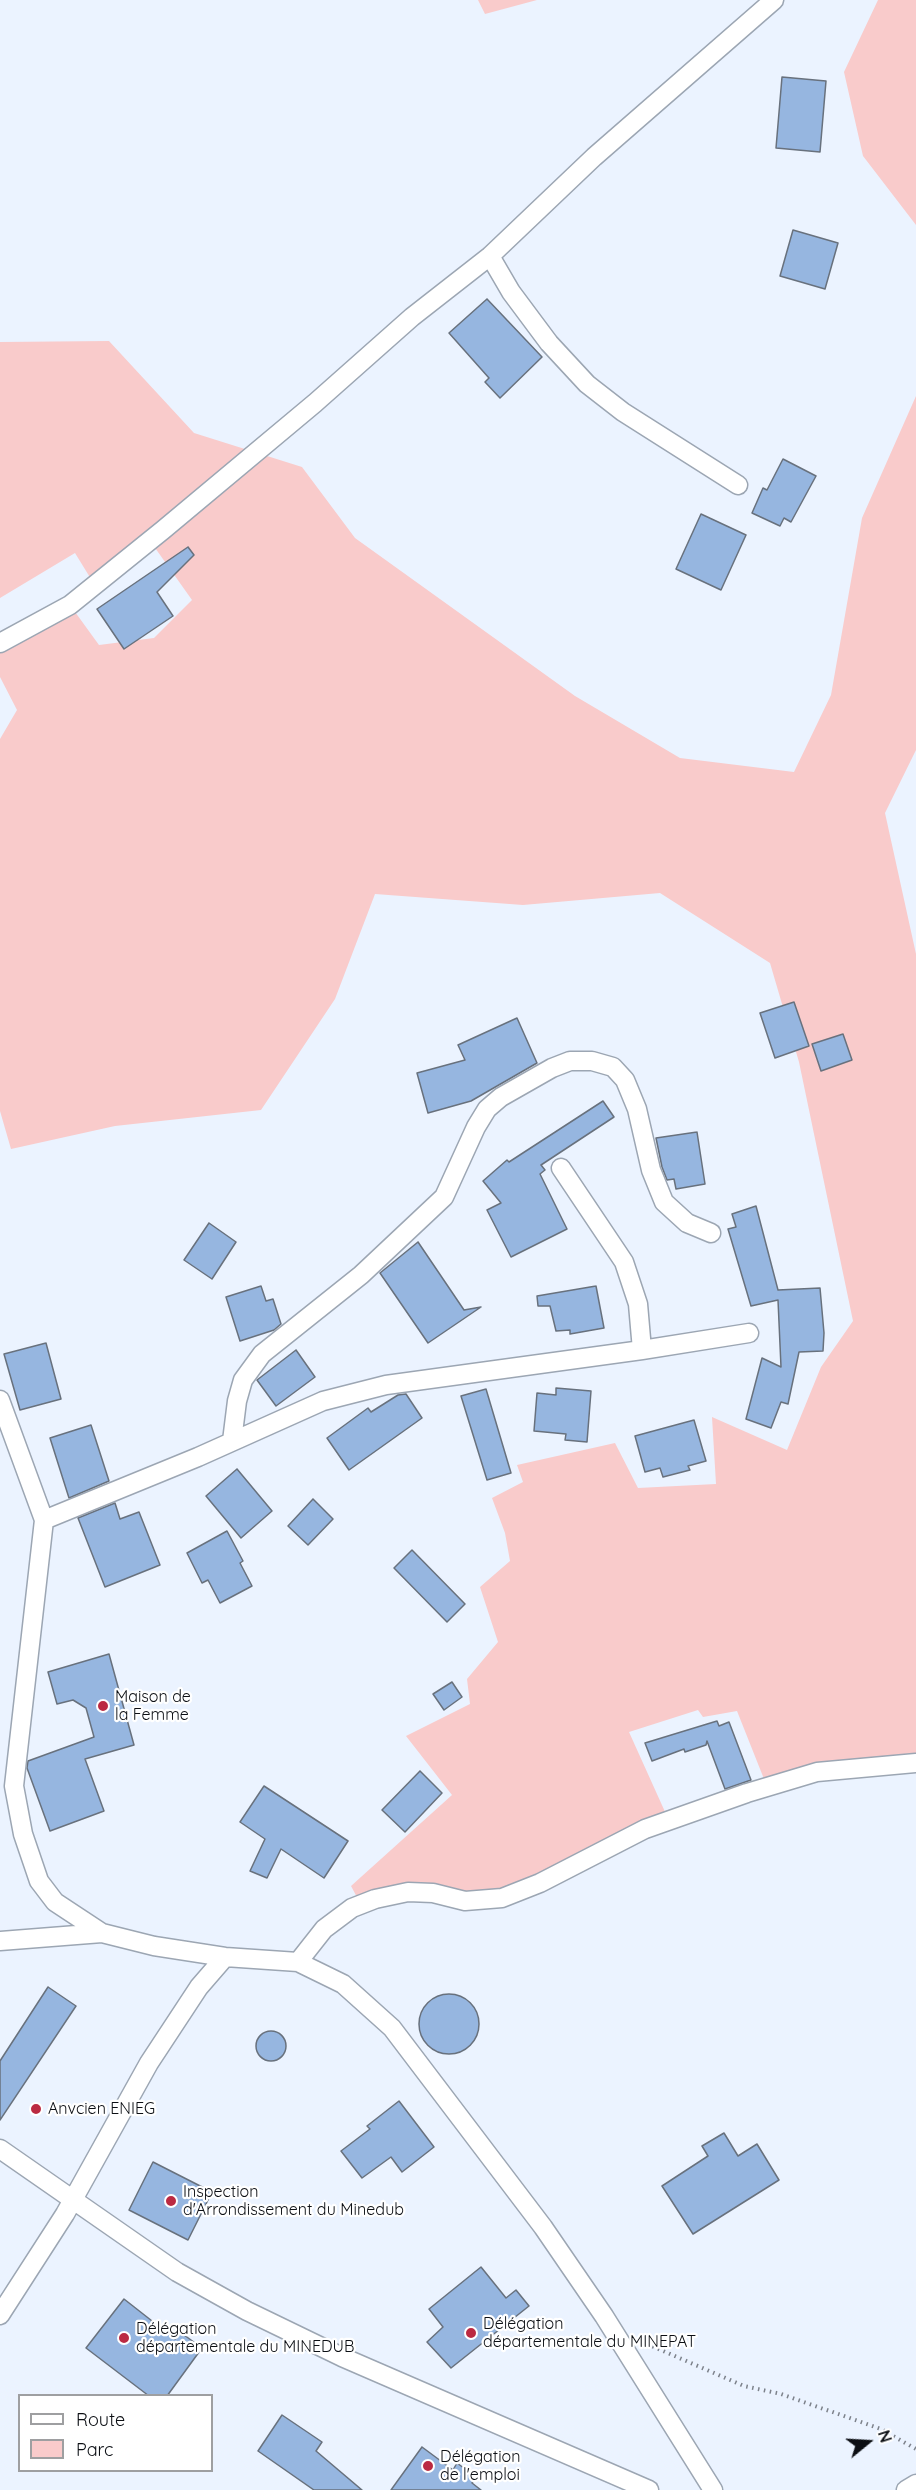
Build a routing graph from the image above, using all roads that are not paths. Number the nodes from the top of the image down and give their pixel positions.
1 (774, 0) edge
2 (490, 256) junction
3 (738, 485) dead end
4 (0, 643) edge
5 (561, 1168) dead end
6 (711, 1233) dead end
7 (749, 1333) dead end
8 (642, 1350) junction
9 (0, 1400) edge
10 (232, 1441) junction
11 (44, 1520) junction
12 (916, 1763) edge
13 (102, 1933) junction
14 (0, 1941) edge
15 (225, 1957) junction
16 (298, 1962) junction
17 (0, 2149) edge
18 (72, 2201) junction
19 (0, 2315) edge
20 (916, 2484) edge
21 (649, 2490) edge
22 (713, 2490) edge
23 (906, 2490) edge

1 - 2 street
2 - 3 street
2 - 4 street
5 - 8 street
6 - 10 street
7 - 8 street
8 - 10 street
9 - 11 street
10 - 11 street
11 - 13 street
12 - 16 street
13 - 14 street
13 - 15 street
15 - 16 street
15 - 18 street
16 - 22 street
17 - 18 street
18 - 19 street
18 - 21 street
20 - 23 street

